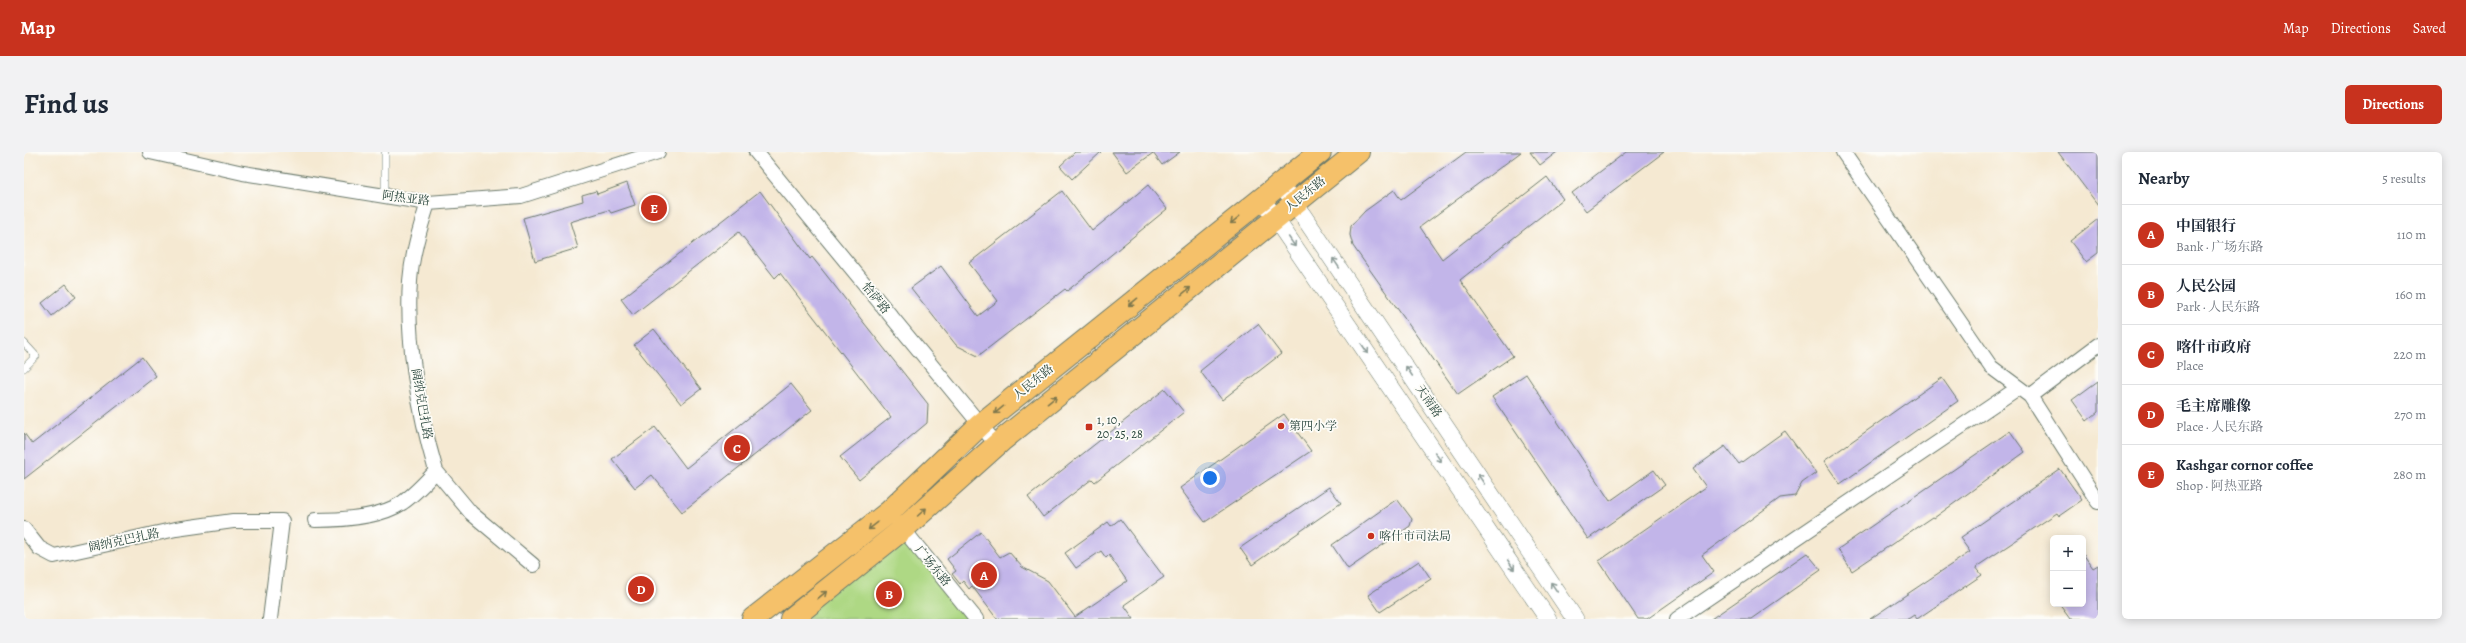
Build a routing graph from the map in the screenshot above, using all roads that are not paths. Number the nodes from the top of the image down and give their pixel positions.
1 (150, 152) edge
2 (385, 152) edge
3 (658, 152) edge
4 (756, 152) edge
5 (1320, 152) edge
6 (1358, 152) edge
7 (1843, 152) edge
8 (1281, 183) junction
9 (385, 196) junction
10 (1262, 199) junction
11 (1295, 202) junction
12 (428, 203) junction
13 (1276, 218) junction
14 (24, 343) edge
15 (2098, 345) edge
16 (24, 368) edge
17 (2024, 392) junction
18 (980, 425) junction
19 (997, 445) junction
20 (436, 471) junction
21 (2098, 502) edge
22 (890, 512) junction
23 (315, 520) dead end
24 (24, 529) edge
25 (903, 529) junction
26 (533, 565) dead end
27 (270, 614) edge
28 (258, 619) edge
29 (753, 619) edge
30 (791, 619) edge
31 (976, 619) edge
32 (1548, 619) edge
33 (1575, 619) edge
34 (1677, 619) edge

1 - 9 street, 阿热亚路
2 - 9 lane
3 - 12 street, 阿热亚路
4 - 18 street, 恰萨路
5 - 8 main road, 人民东路
6 - 11 main road, 人民东路
7 - 17 street
8 - 10 main road, 人民东路
8 - 11 street, 天南路
9 - 12 street, 阿热亚路
10 - 13 street, 天南路
10 -> 18 main road, 人民东路
11 - 13 main road, 人民东路
33 -> 11 street, 天南路
12 - 20 street, 阔纳克巴扎路
19 -> 13 main road, 人民东路
13 -> 32 street, 天南路
14 - 16 lane
15 - 17 street
17 - 21 street
17 - 34 street
18 - 19 street, 恰萨路
18 - 22 main road, 人民东路
25 -> 19 main road, 人民东路
20 - 23 street
20 - 26 street
22 - 25 street, 广场东路
22 -> 29 main road, 人民东路
24 - 27 street, 阔纳克巴扎路
30 -> 25 main road, 人民东路
25 - 31 street, 广场东路
27 - 28 street

